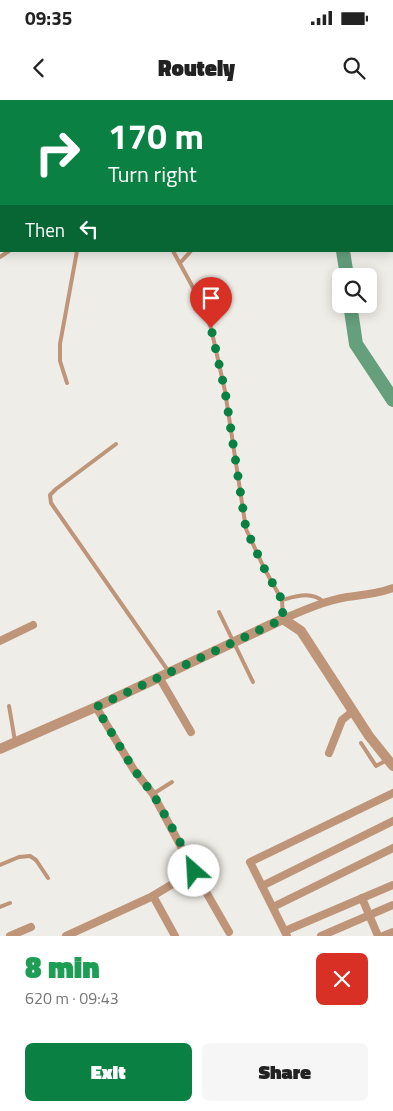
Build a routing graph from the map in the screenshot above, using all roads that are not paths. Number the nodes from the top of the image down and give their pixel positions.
1 (77, 252) edge
2 (174, 252) edge
3 (190, 252) edge
4 (180, 263) junction
5 (66, 383) dead end
6 (116, 444) dead end
7 (393, 588) edge
8 (282, 600) junction
9 (325, 603) junction
10 (219, 612) dead end
11 (283, 619) junction
12 (33, 625) dead end
13 (0, 641) edge
14 (234, 642) junction
15 (169, 672) junction
16 (159, 677) junction
17 (253, 682) dead end
18 (9, 706) dead end
19 (96, 707) junction
20 (353, 711) junction
21 (191, 732) dead end
22 (360, 743) dead end
23 (16, 744) junction
24 (0, 749) edge
25 (329, 753) dead end
26 (390, 763) edge
27 (172, 782) dead end
28 (393, 793) edge
29 (153, 794) junction
30 (393, 822) edge
31 (393, 848) edge
32 (0, 865) edge
33 (194, 871) junction
34 (48, 878) dead end
35 (393, 885) edge
36 (262, 886) junction
37 (153, 896) junction
38 (362, 898) junction
39 (10, 903) dead end
40 (393, 905) edge
41 (0, 906) edge
42 (273, 907) junction
43 (369, 915) junction
44 (31, 927) dead end
45 (229, 932) dead end
46 (393, 932) edge
47 (286, 933) edge
48 (10, 936) edge
49 (66, 936) edge
50 (176, 936) edge
51 (321, 936) edge
52 (378, 936) edge
53 (383, 936) edge

1 - 5 lane
2 - 4 lane
3 - 4 lane
4 - 8 lane
6 - 15 lane
7 - 9 street
8 - 9 lane
8 - 11 lane
9 - 11 street
10 - 14 lane
11 - 14 street
11 - 20 street
12 - 13 street
14 - 15 street
14 - 17 lane
15 - 16 street
16 - 19 street
16 - 21 street
18 - 23 lane
19 - 23 street
19 - 29 street
20 - 25 street
20 - 26 street
22 - 26 lane
23 - 24 street
27 - 29 lane
28 - 36 street
29 - 33 street
30 - 36 street
31 - 42 street
32 - 34 lane
33 - 37 street
33 - 45 street
35 - 38 street
36 - 42 street
37 - 49 street
37 - 50 street
38 - 43 street
38 - 47 street
39 - 41 lane
40 - 43 street
42 - 47 street
43 - 51 street
43 - 52 street
44 - 48 street
46 - 53 street

